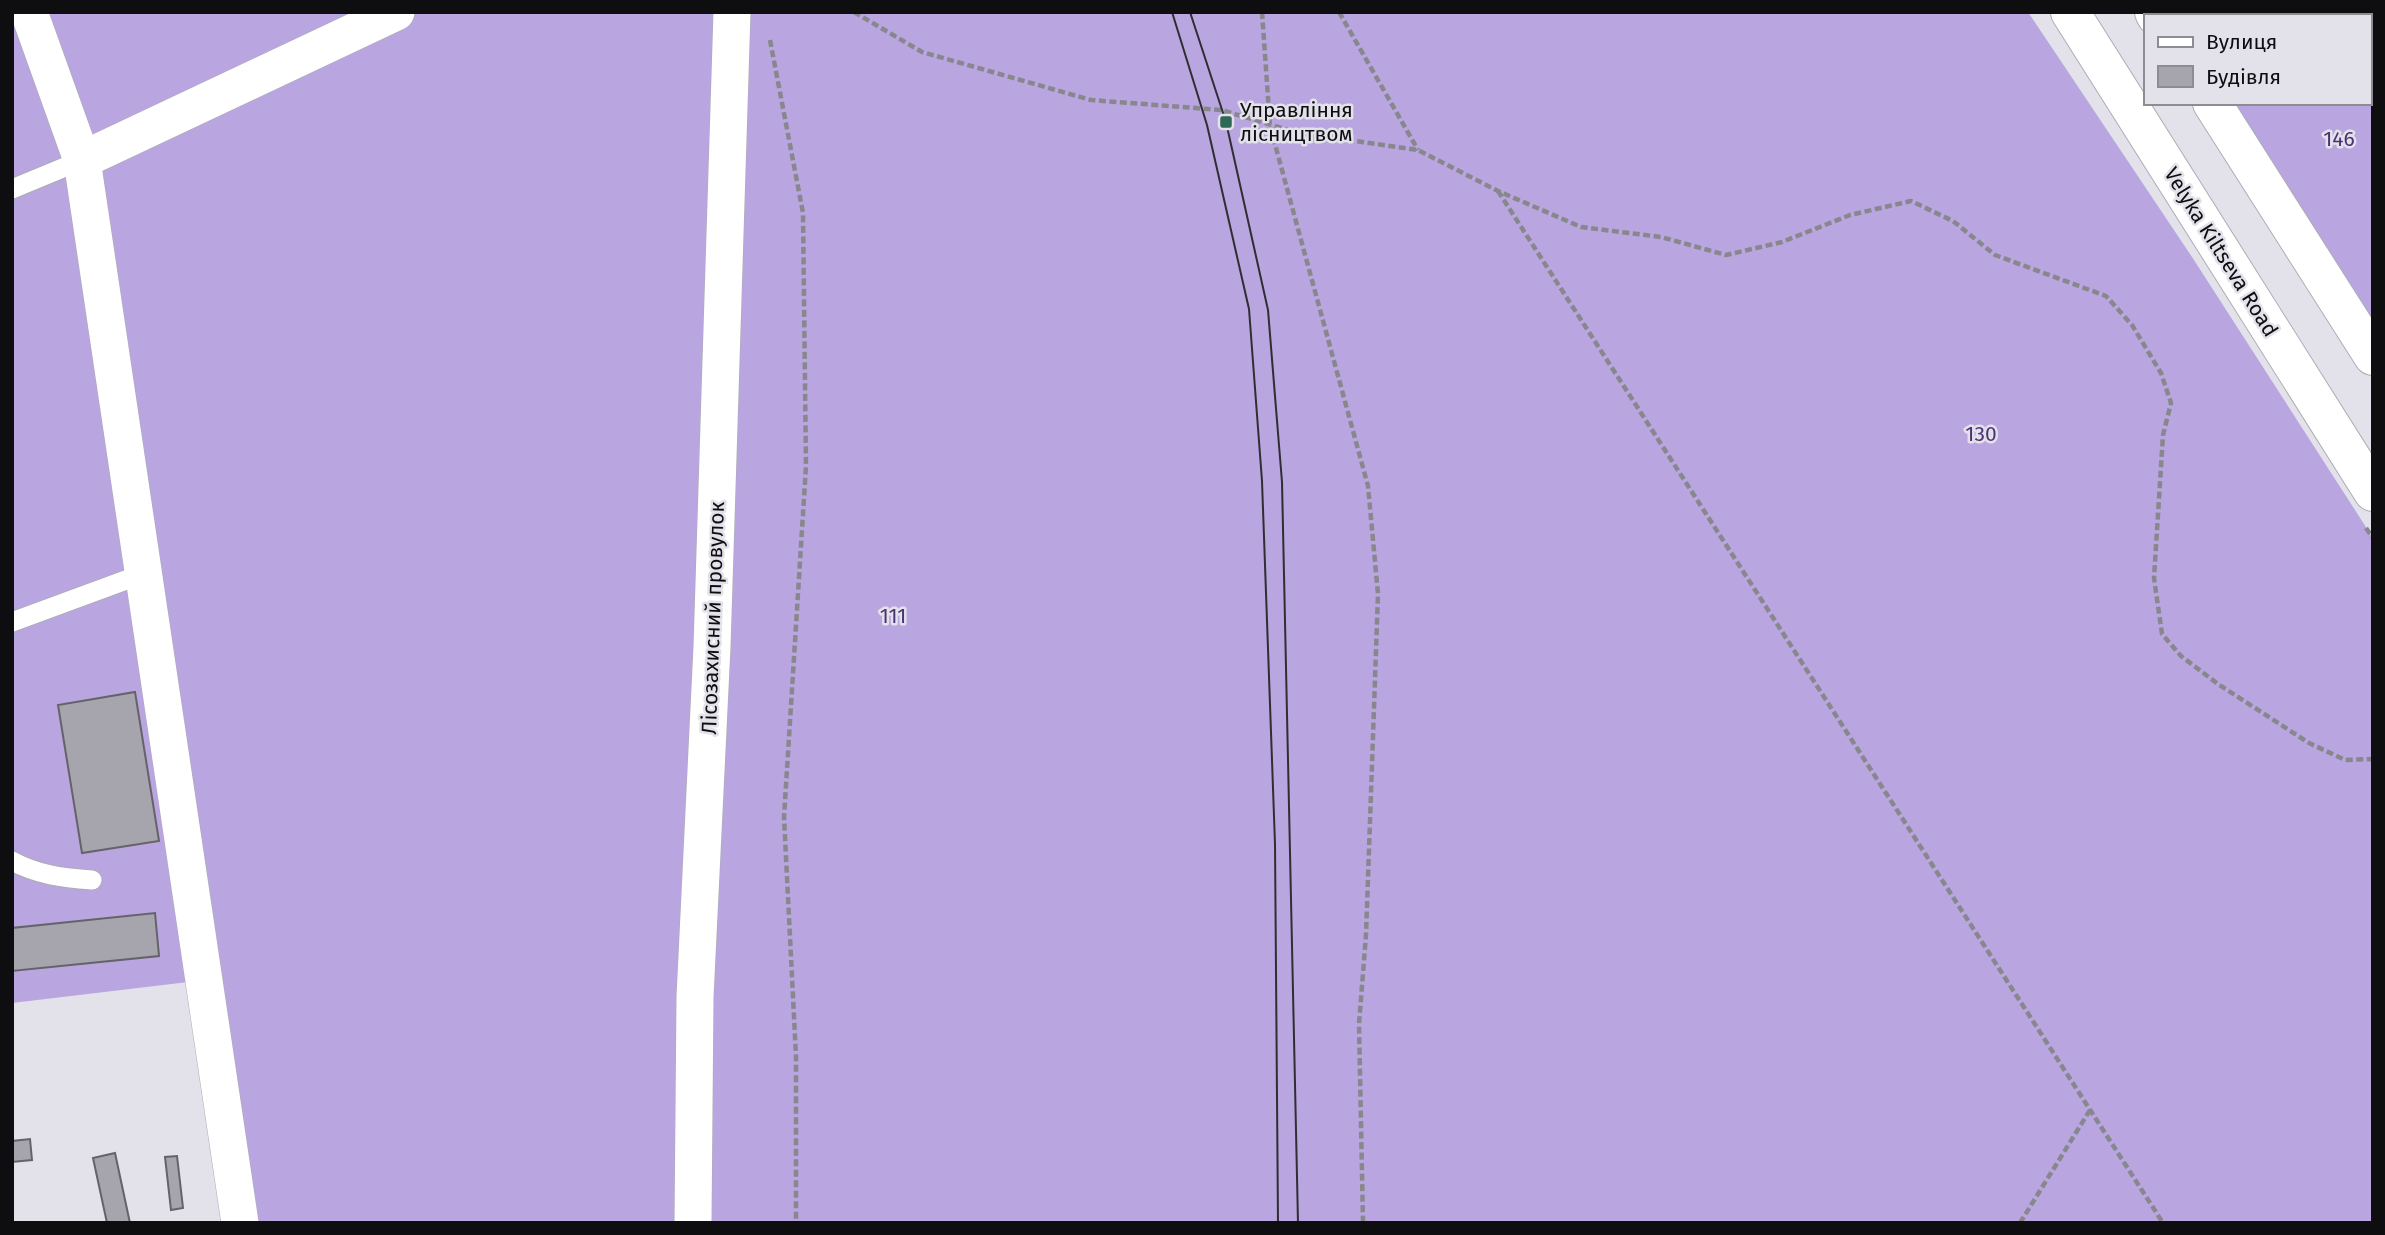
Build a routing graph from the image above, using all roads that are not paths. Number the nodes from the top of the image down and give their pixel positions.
1 (29, 12) edge
2 (396, 12) edge
3 (732, 12) edge
4 (2070, 12) edge
5 (2213, 105) edge
6 (82, 160) junction
7 (12, 189) edge
8 (2373, 356) edge
9 (2373, 492) edge
10 (145, 573) junction
11 (12, 622) edge
12 (12, 861) edge
13 (92, 880) dead end
14 (240, 1223) edge
15 (693, 1223) edge

1 - 6 street
2 - 6 street
3 - 15 street, Лісозахисний провулок
4 - 9 main road, Velyka Kiltseva Road
5 - 8 main road
6 - 7 lane
6 - 10 street
10 - 11 lane
10 - 14 street
12 - 13 lane

